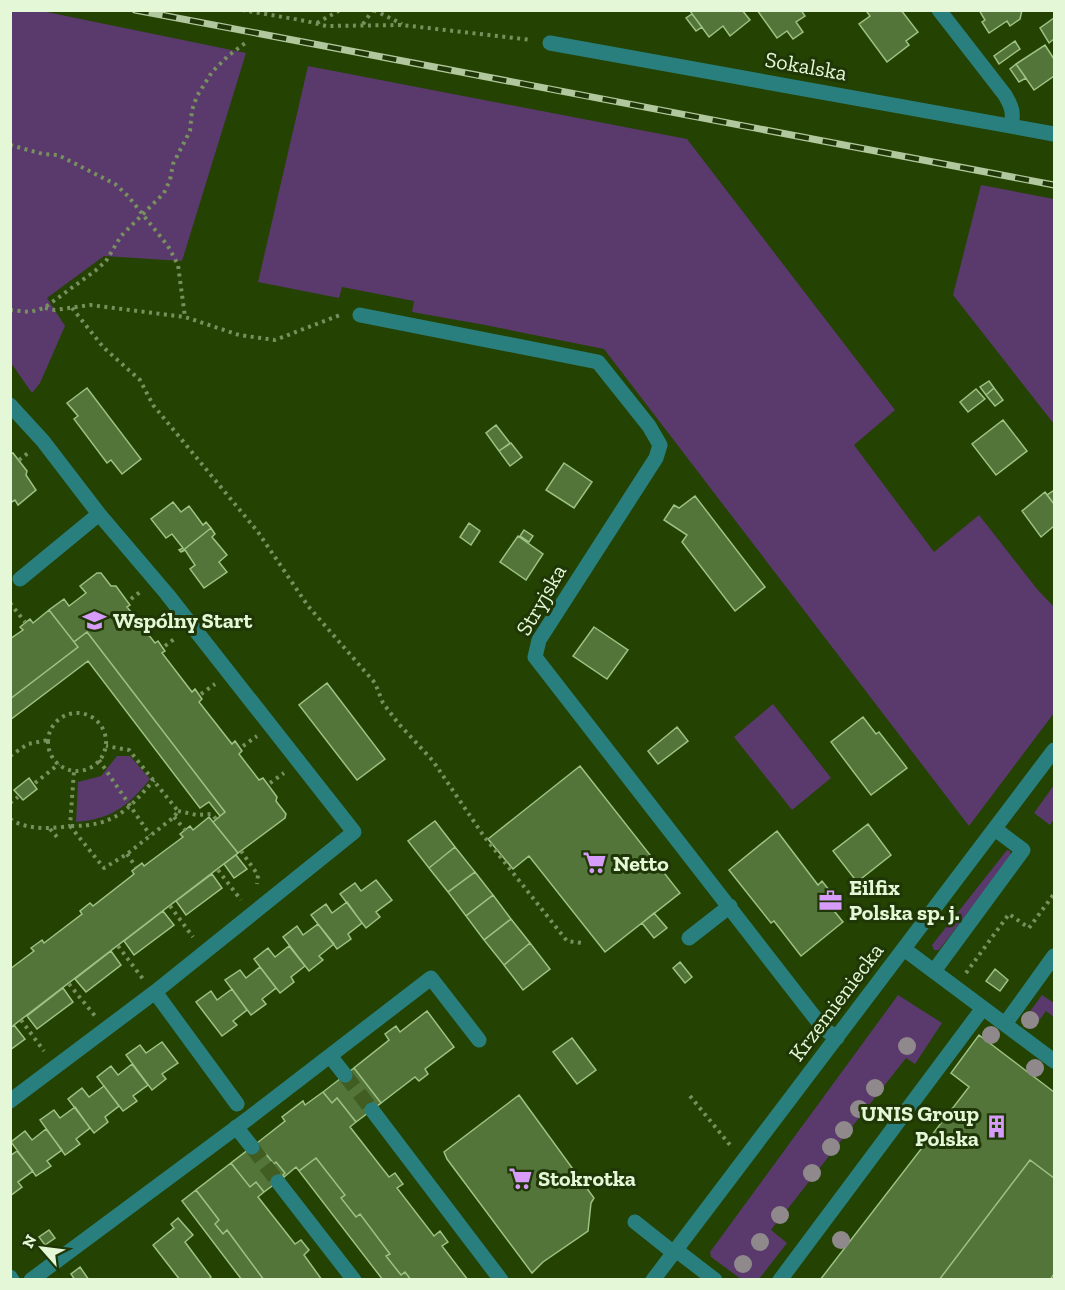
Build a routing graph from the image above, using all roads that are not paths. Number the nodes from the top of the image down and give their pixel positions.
1 (939, 10) edge
2 (550, 43) road end
3 (1011, 126) junction
4 (1054, 134) edge
5 (360, 315) road end
6 (10, 405) edge
7 (99, 514) junction
8 (20, 579) dead end
9 (1054, 750) edge
10 (995, 829) junction
11 (730, 906) junction
12 (690, 938) dead end
13 (904, 949) junction
14 (1054, 956) edge
15 (934, 971) junction
16 (154, 992) junction
17 (983, 1008) junction
18 (1005, 1024) junction
19 (837, 1038) junction
20 (479, 1040) dead end
21 (330, 1056) junction
22 (1054, 1060) edge
23 (345, 1075) tunnel mouth
24 (10, 1101) edge
25 (237, 1104) dead end
26 (372, 1110) tunnel mouth
27 (236, 1128) junction
28 (252, 1147) tunnel mouth
29 (278, 1182) tunnel mouth
30 (634, 1222) dead end
31 (675, 1252) junction
32 (31, 1280) edge
33 (354, 1280) edge
34 (501, 1280) edge
35 (654, 1280) edge
36 (715, 1280) edge
37 (780, 1280) edge

1 - 3 street
2 - 3 street, Sokalska
3 - 4 street, Sokalska
5 - 11 street, Stryjska
6 - 7 street
7 - 8 street
7 - 16 street
9 - 10 street, Krzemieniecka
10 - 13 street, Krzemieniecka
10 - 15 street
11 - 12 street
11 - 19 street, Stryjska
13 - 15 street
13 - 19 street, Krzemieniecka
14 - 18 street
15 - 17 street
16 - 24 street
16 - 25 street
17 - 18 street
17 - 37 street
18 - 22 street
19 - 31 street, Krzemieniecka
20 - 21 street
21 - 23 street
21 - 27 street
26 - 34 street
27 - 28 street
27 - 32 street
29 - 33 street
30 - 31 street
31 - 35 street, Krzemieniecka
31 - 36 street

